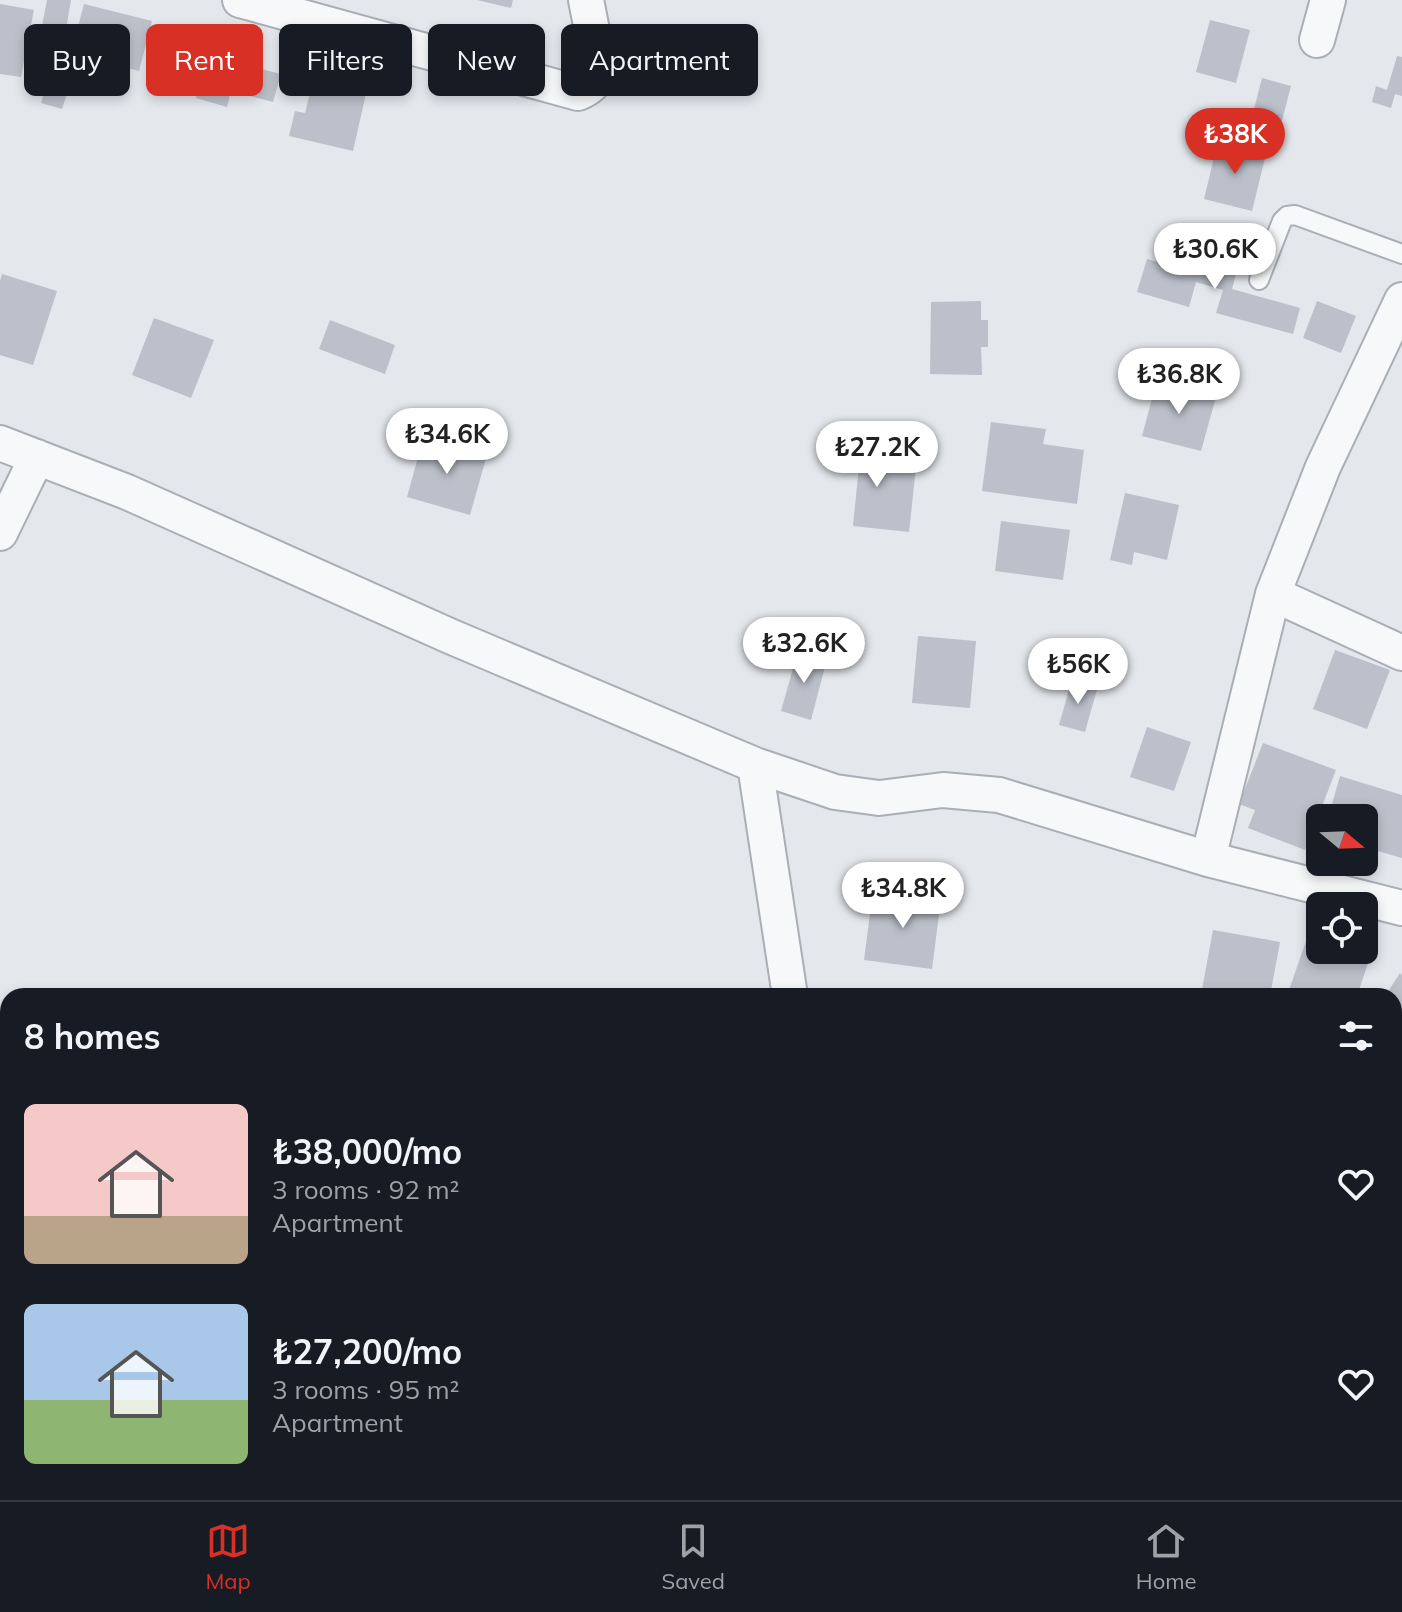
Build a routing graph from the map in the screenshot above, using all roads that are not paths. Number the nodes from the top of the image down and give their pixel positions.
1 (240, 0) edge
2 (586, 0) edge
3 (1328, 0) edge
4 (1317, 40) dead end
5 (1402, 254) edge
6 (1259, 280) dead end
7 (1402, 300) edge
8 (0, 443) edge
9 (37, 457) junction
10 (0, 533) edge
11 (1273, 594) junction
12 (1402, 653) edge
13 (755, 765) junction
14 (1208, 859) junction
15 (1402, 908) edge
16 (789, 988) edge

1 - 2 street
3 - 4 street
5 - 6 lane
7 - 11 street
8 - 9 street
9 - 10 street
9 - 13 street
11 - 12 street
11 - 14 street
13 - 14 street
13 - 16 street
14 - 15 street

